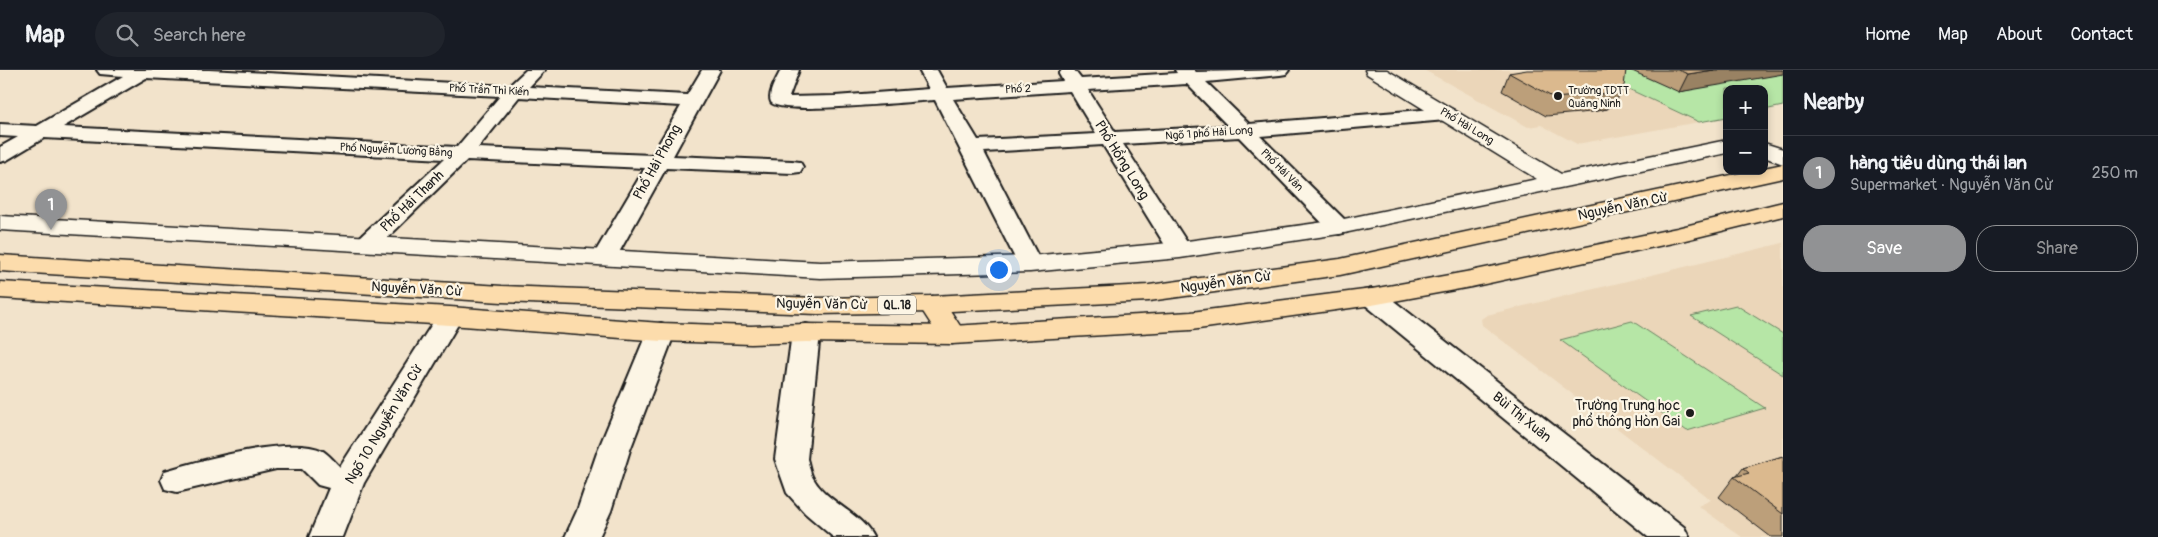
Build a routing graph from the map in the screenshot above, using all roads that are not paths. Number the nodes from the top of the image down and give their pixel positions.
1 (106, 70) edge
2 (536, 70) edge
3 (711, 70) edge
4 (790, 70) edge
5 (928, 70) edge
6 (1280, 70) edge
7 (1374, 70) edge
8 (143, 72) junction
9 (273, 74) edge
10 (1188, 74) edge
11 (1071, 78) edge
12 (514, 91) junction
13 (940, 94) junction
14 (692, 101) junction
15 (1446, 114) junction
16 (0, 130) edge
17 (43, 131) junction
18 (1243, 131) junction
19 (1783, 134) edge
20 (1768, 137) edge
21 (1108, 140) junction
22 (971, 147) junction
23 (1723, 147) edge
24 (1768, 151) edge
25 (462, 154) junction
26 (0, 156) edge
27 (1783, 158) edge
28 (658, 162) junction
29 (792, 167) dead end
30 (1783, 171) edge
31 (1559, 182) junction
32 (1783, 209) edge
33 (0, 223) edge
34 (1339, 226) junction
35 (368, 243) junction
36 (1180, 250) junction
37 (605, 256) junction
38 (0, 263) edge
39 (1030, 264) junction
40 (0, 290) edge
41 (1372, 297) junction
42 (932, 304) junction
43 (450, 316) junction
44 (661, 332) junction
45 (806, 333) junction
46 (952, 335) junction
47 (177, 480) dead end
48 (348, 481) junction
49 (326, 537) edge
50 (582, 537) edge
51 (856, 537) edge
52 (1672, 537) edge

1 - 8 street, Phố Trần Thì Kiến
2 - 12 street, Phố Hải Thanh
3 - 14 street, Phố Hải Phong
4 - 13 street, Phố 2
5 - 13 street
6 - 10 street, Phố 2
7 - 15 street, Phố Hải Long
8 - 9 street, Phố Trần Thì Kiến
8 - 17 street
9 - 12 street, Phố Trần Thì Kiến
10 - 11 street, Phố 2
10 - 18 street, Phố Hải Vân
11 - 13 street, Phố 2
11 - 21 street, Phố Hồng Long
12 - 14 street, Phố Trần Thì Kiến
12 - 25 street, Phố Hải Thanh
13 - 22 street
14 - 28 street, Phố Hải Phong
15 - 18 street, Ngõ 1 phố Hải Long
15 - 31 street, Phố Hải Long
16 - 17 street, Phố Nguyễn Lương Bằng
17 - 25 street, Phố Nguyễn Lương Bằng
17 - 26 street
18 - 21 street, Ngõ 1 phố Hải Long
18 - 34 street, Phố Hải Vân
19 - 20 street
21 - 22 street, Ngõ 1 phố Hải Long
21 - 36 street, Phố Hồng Long
22 - 39 street
23 - 31 street
24 - 27 street
25 - 28 street, Phố Nguyễn Lương Bằng
25 - 35 street, Phố Hải Thanh
28 - 29 street, Phố Nguyễn Lương Bằng
28 - 37 street, Phố Hải Phong
30 - 42 main road, Nguyễn Văn Cừ / QL.18
31 - 34 street
32 - 41 main road, Nguyễn Văn Cừ / QL.18
33 - 35 street
34 - 36 street
35 - 37 street
36 - 39 street
37 - 39 street
38 - 42 main road, Nguyễn Văn Cừ / QL.18
40 - 43 main road, Nguyễn Văn Cừ / QL.18
41 - 46 main road, Nguyễn Văn Cừ / QL.18
41 - 52 street, Bùi Thị Xuân
42 - 46 main road
43 - 44 main road, Nguyễn Văn Cừ / QL.18
43 - 48 street, Ngõ 10 Nguyễn Văn Cừ
44 - 45 main road, Nguyễn Văn Cừ / QL.18
44 - 50 street
45 - 46 main road, Nguyễn Văn Cừ / QL.18
45 - 51 street
47 - 48 street
48 - 49 street, Ngõ 10 Nguyễn Văn Cừ

